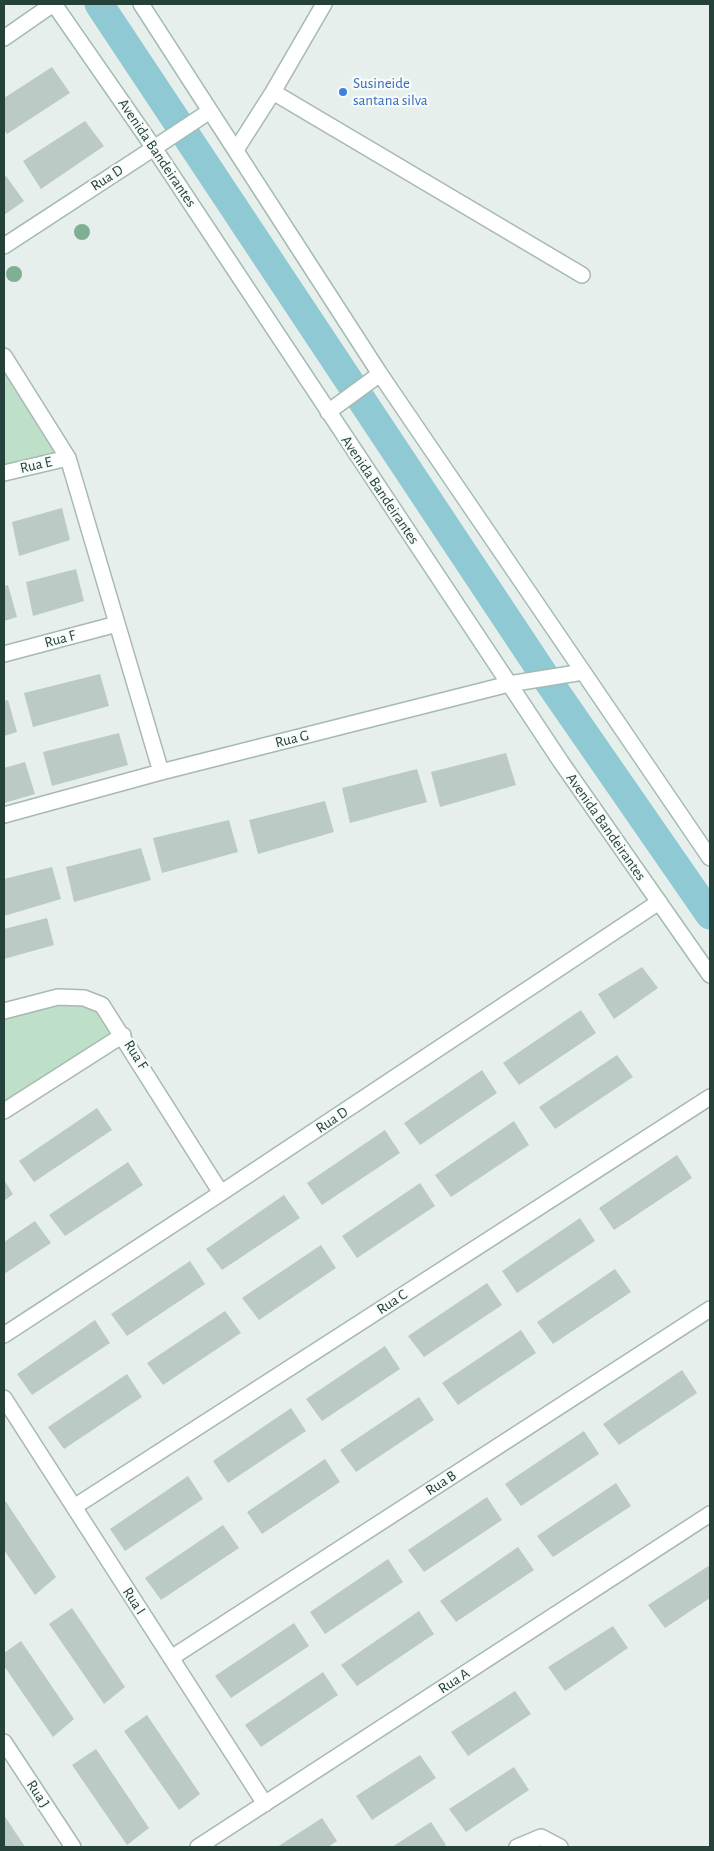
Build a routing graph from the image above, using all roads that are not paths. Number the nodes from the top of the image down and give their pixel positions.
1 (54, 4) edge
2 (141, 4) edge
3 (324, 4) edge
4 (4, 38) edge
5 (273, 92) junction
6 (210, 111) junction
7 (154, 148) junction
8 (236, 150) junction
9 (4, 246) edge
10 (582, 275) dead end
11 (4, 356) edge
12 (380, 374) junction
13 (328, 412) junction
14 (68, 458) junction
15 (4, 473) edge
16 (117, 624) junction
17 (4, 654) edge
18 (583, 672) junction
19 (509, 684) junction
20 (161, 772) junction
21 (4, 815) edge
22 (710, 858) edge
23 (659, 902) junction
24 (710, 974) edge
25 (4, 1011) edge
26 (123, 1035) junction
27 (710, 1097) edge
28 (4, 1111) edge
29 (221, 1193) junction
30 (710, 1309) edge
31 (4, 1335) edge
32 (4, 1398) edge
33 (74, 1507) junction
34 (710, 1514) edge
35 (171, 1658) junction
36 (4, 1742) edge
37 (265, 1804) junction
38 (72, 1847) edge
39 (198, 1847) edge
40 (518, 1847) edge
41 (560, 1847) edge

1 - 4 street
1 - 7 street, Avenida Bandeirantes
2 - 6 street
3 - 5 street
5 - 8 street
5 - 10 street
6 - 7 street, Rua D
6 - 8 street
7 - 9 street, Rua D
7 - 13 street, Avenida Bandeirantes
8 - 12 street
11 - 14 street
12 - 13 street
12 - 18 street
13 - 19 street, Avenida Bandeirantes
14 - 15 street, Rua E
14 - 16 street
16 - 17 street, Rua F
16 - 20 street
18 - 19 street, Rua G
18 - 22 street
19 - 20 street, Rua G
19 - 23 street, Avenida Bandeirantes
20 - 21 street, Rua G
23 - 24 street, Avenida Bandeirantes
23 - 29 street, Rua D
25 - 26 street, Rua F
26 - 28 street
26 - 29 street, Rua F
27 - 33 street, Rua C
29 - 31 street, Rua D
30 - 35 street, Rua B
32 - 33 street, Rua I
33 - 35 street, Rua I
34 - 37 street, Rua A
35 - 37 street, Rua I
36 - 38 street, Rua J
37 - 39 street, Rua A
40 - 41 street

